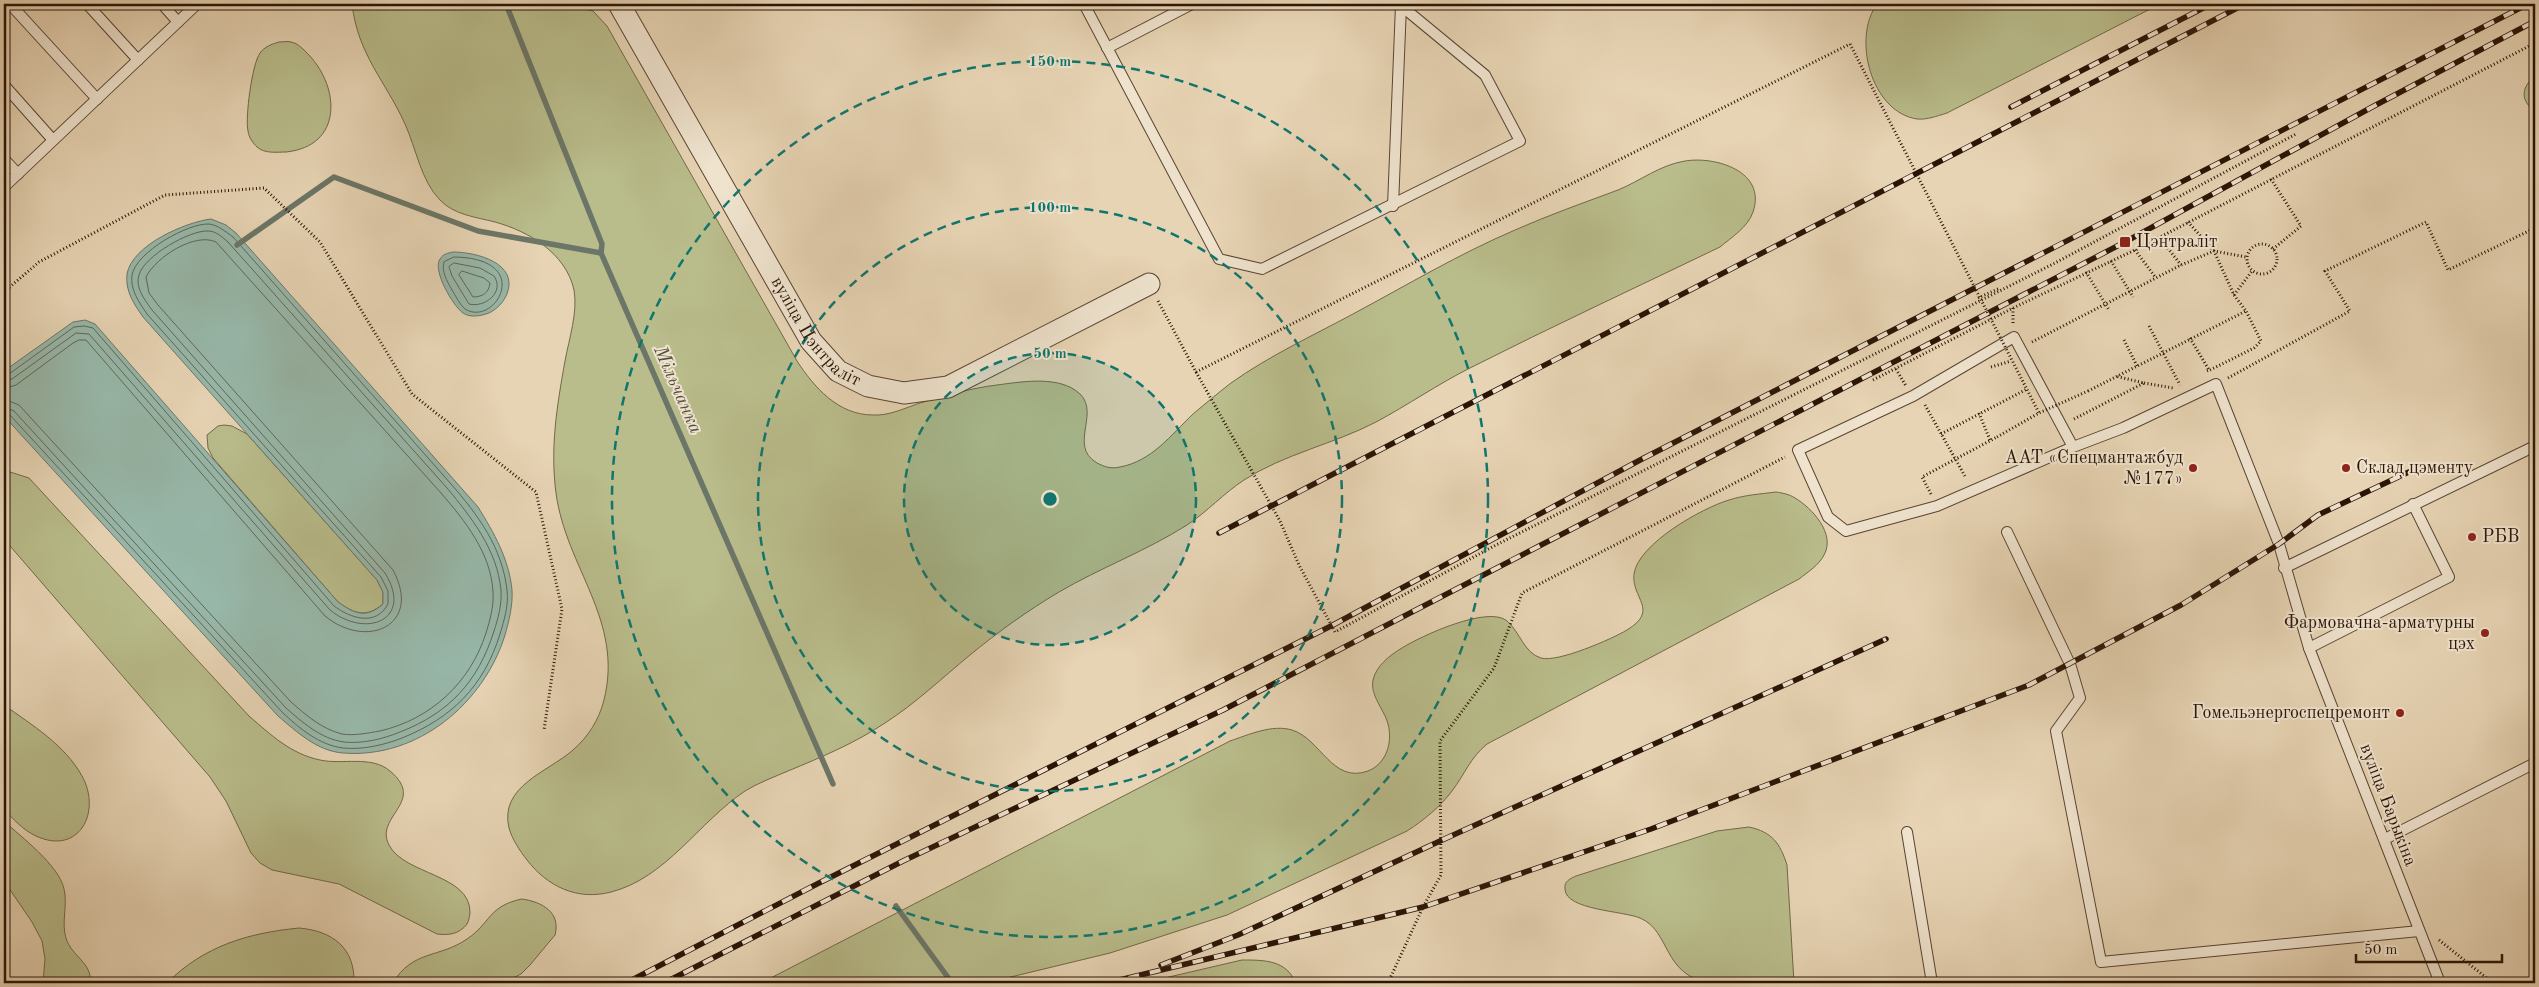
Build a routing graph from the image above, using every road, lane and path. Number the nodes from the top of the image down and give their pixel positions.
1 (10, 4) edge
2 (87, 4) edge
3 (162, 4) edge
4 (196, 4) edge
5 (618, 4) edge
6 (1084, 4) edge
7 (1192, 4) edge
8 (1400, 5) edge
9 (178, 22) junction
10 (2535, 42) edge
11 (1107, 48) junction
12 (138, 60) junction
13 (4, 85) edge
14 (97, 98) junction
15 (2296, 134) dead end
16 (53, 140) junction
17 (4, 159) edge
18 (18, 174) junction
19 (2272, 179) junction
20 (4, 187) edge
21 (1393, 206) junction
22 (2188, 222) junction
23 (2535, 228) edge
24 (2160, 237) junction
25 (2273, 249) junction
26 (2135, 250) junction
27 (2214, 252) junction
28 (2246, 257) junction
29 (2110, 261) junction
30 (2055, 263) junction
31 (2181, 265) junction
32 (2252, 271) junction
33 (2086, 272) junction
34 (2156, 278) junction
35 (1149, 284) joint
36 (2130, 291) junction
37 (4, 292) edge
38 (2234, 295) junction
39 (2133, 297) dead end
40 (1978, 298) junction
41 (2104, 304) junction
42 (2109, 310) dead end
43 (2246, 311) junction
44 (2149, 326) dead end
45 (2190, 338) junction
46 (2124, 340) dead end
47 (2028, 343) dead end
48 (2164, 352) junction
49 (2137, 366) junction
50 (1896, 369) junction
51 (2209, 370) junction
52 (1196, 372) junction
53 (2202, 374) dead end
54 (2115, 376) junction
55 (1873, 380) dead end
56 (2188, 381) dead end
57 (2038, 382) junction
58 (2144, 383) junction
59 (2216, 384) junction
60 (2180, 385) junction
61 (1913, 396) junction
62 (2059, 400) dead end
63 (2062, 407) dead end
64 (2043, 410) dead end
65 (1979, 413) junction
66 (2039, 413) junction
67 (2046, 416) dead end
68 (2070, 421) dead end
69 (1942, 434) junction
70 (1990, 440) junction
71 (2535, 446) edge
72 (2073, 447) junction
73 (1798, 450) junction
74 (1955, 460) junction
75 (1970, 492) junction
76 (1934, 500) dead end
77 (2413, 504) junction
78 (2007, 532) dead end
79 (2284, 568) junction
80 (2309, 648) junction
81 (544, 730) dead end
82 (2535, 763) edge
83 (1907, 832) dead end
84 (2385, 839) junction
85 (2419, 931) junction
86 (2436, 937) dead end
87 (1388, 983) edge
88 (1932, 983) edge
89 (2440, 983) edge
90 (2493, 983) edge

1 - 14 lane
2 - 12 lane
3 - 9 lane
4 - 9 lane
5 - 35 street, вуліца Цэнтраліт
6 - 11 lane
7 - 11 lane
8 - 21 lane
8 - 21 lane
9 - 12 lane
10 - 19 path
11 - 21 lane
12 - 14 lane
13 - 16 lane
14 - 16 lane
15 - 30 path
16 - 18 lane
17 - 18 lane
18 - 20 lane
19 - 22 path
19 - 25 path
22 - 24 path
22 - 27 path
23 - 59 path
24 - 26 path
24 - 31 path
25 - 28 path
25 - 32 path
26 - 29 path
26 - 34 path
27 - 28 path
27 - 31 path
27 - 38 path
28 - 32 path
29 - 33 path
29 - 36 path
30 - 40 path
30 - 52 path
31 - 34 path
32 - 38 path
33 - 41 path
33 - 50 path
34 - 36 path
35 - 52 path
36 - 39 path
36 - 41 path
37 - 81 path
38 - 43 path
40 - 52 path, bridge
40 - 66 path, bridge
41 - 42 path
41 - 47 path
43 - 45 path
43 - 51 path
44 - 48 path
45 - 48 path
45 - 51 path
46 - 49 path
48 - 49 path
48 - 60 path
49 - 54 path
50 - 55 path
50 - 61 path
51 - 53 path
54 - 58 path
54 - 66 path, bridge
56 - 60 path
57 - 61 lane
57 - 65 path
57 - 72 lane
58 - 60 path
58 - 68 path
59 - 72 lane
59 - 79 lane, вуліца Барыкіна
61 - 69 path
61 - 73 lane
62 - 63 path
64 - 67 path
65 - 69 path
65 - 70 path
66 - 70 path, bridge
69 - 74 path
70 - 74 path
71 - 77 lane
72 - 75 lane
73 - 75 lane
73 - 87 path
74 - 75 path
74 - 76 path
77 - 79 lane
77 - 80 lane
78 - 85 lane
79 - 80 lane, вуліца Барыкіна
80 - 84 lane, вуліца Барыкіна
82 - 84 lane
83 - 88 lane
84 - 85 lane, вуліца Барыкіна
85 - 89 lane, вуліца Барыкіна
86 - 90 path

